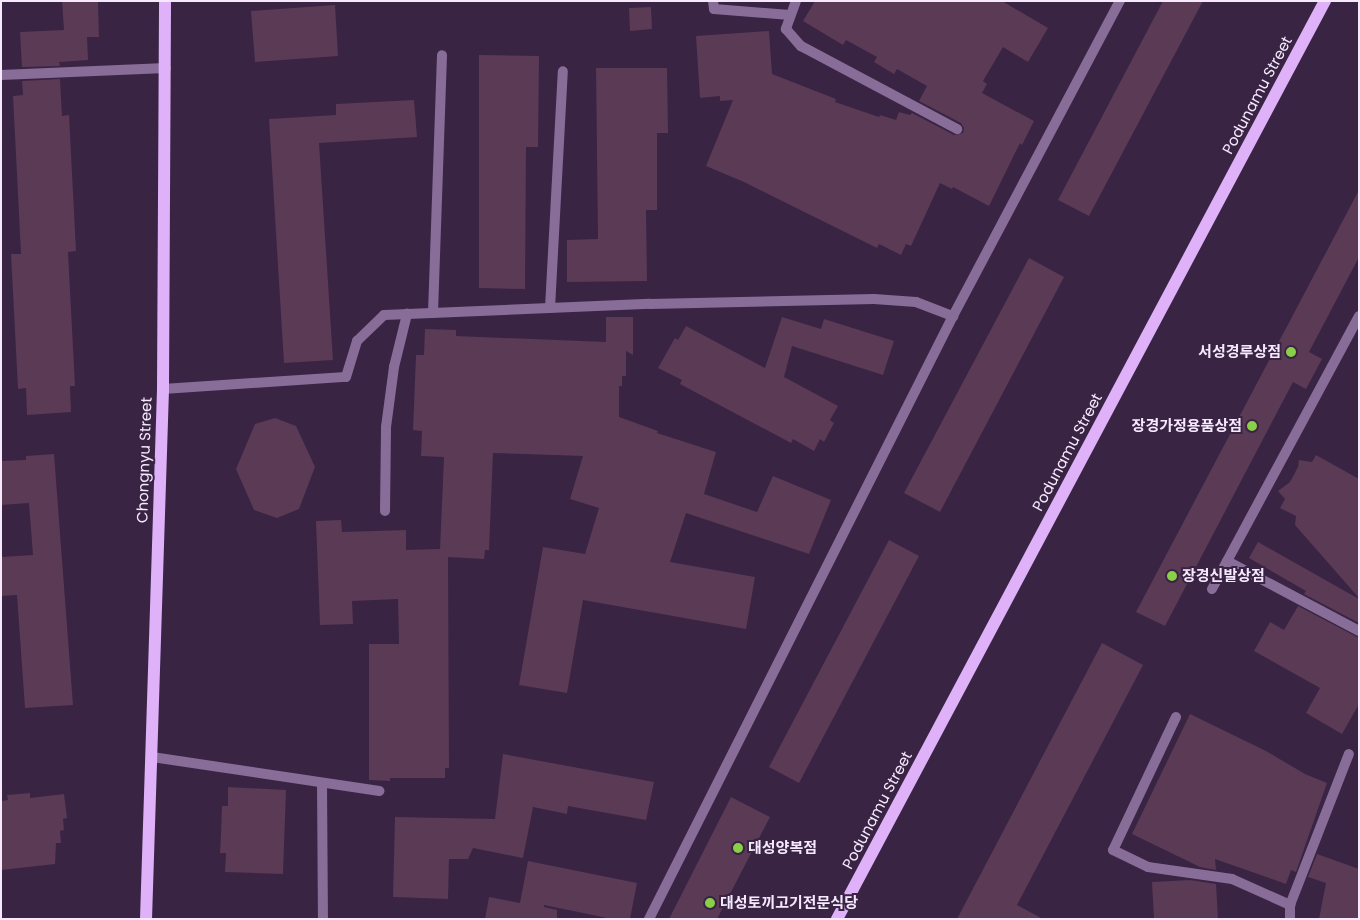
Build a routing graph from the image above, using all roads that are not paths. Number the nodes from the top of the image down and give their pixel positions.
1 (165, 1) edge
2 (714, 1) edge
3 (796, 1) edge
4 (1120, 1) edge
5 (1325, 1) edge
6 (790, 15) junction
7 (442, 54) dead end
8 (166, 68) junction
9 (563, 71) dead end
10 (1, 75) edge
11 (956, 129) dead end
12 (550, 308) junction
13 (433, 313) junction
14 (407, 314) junction
15 (953, 316) junction
16 (1359, 316) edge
17 (162, 389) junction
18 (385, 511) dead end
19 (1227, 561) junction
20 (1212, 589) dead end
21 (1359, 631) edge
22 (1176, 717) dead end
23 (1349, 754) dead end
24 (152, 757) junction
25 (322, 783) junction
26 (379, 791) dead end
27 (1290, 906) junction
28 (146, 919) edge
29 (323, 919) edge
30 (649, 919) edge
31 (838, 919) edge
32 (1290, 919) edge

1 - 8 main road, Chongnyu Street
2 - 6 street
3 - 6 street
4 - 15 street
5 - 31 main road, Podunamu Street
6 - 11 street
7 - 13 street
8 - 10 street
8 - 17 main road, Chongnyu Street
9 - 12 street
12 - 13 street
12 - 15 street
13 - 14 street
14 - 17 street
14 - 18 street
15 - 30 street
16 - 19 street
17 - 24 main road, Chongnyu Street
19 - 20 street
19 - 21 street
22 - 27 street
23 - 27 street
24 - 25 street
24 - 28 main road, Chongnyu Street
25 - 26 street
25 - 29 street
27 - 32 street

